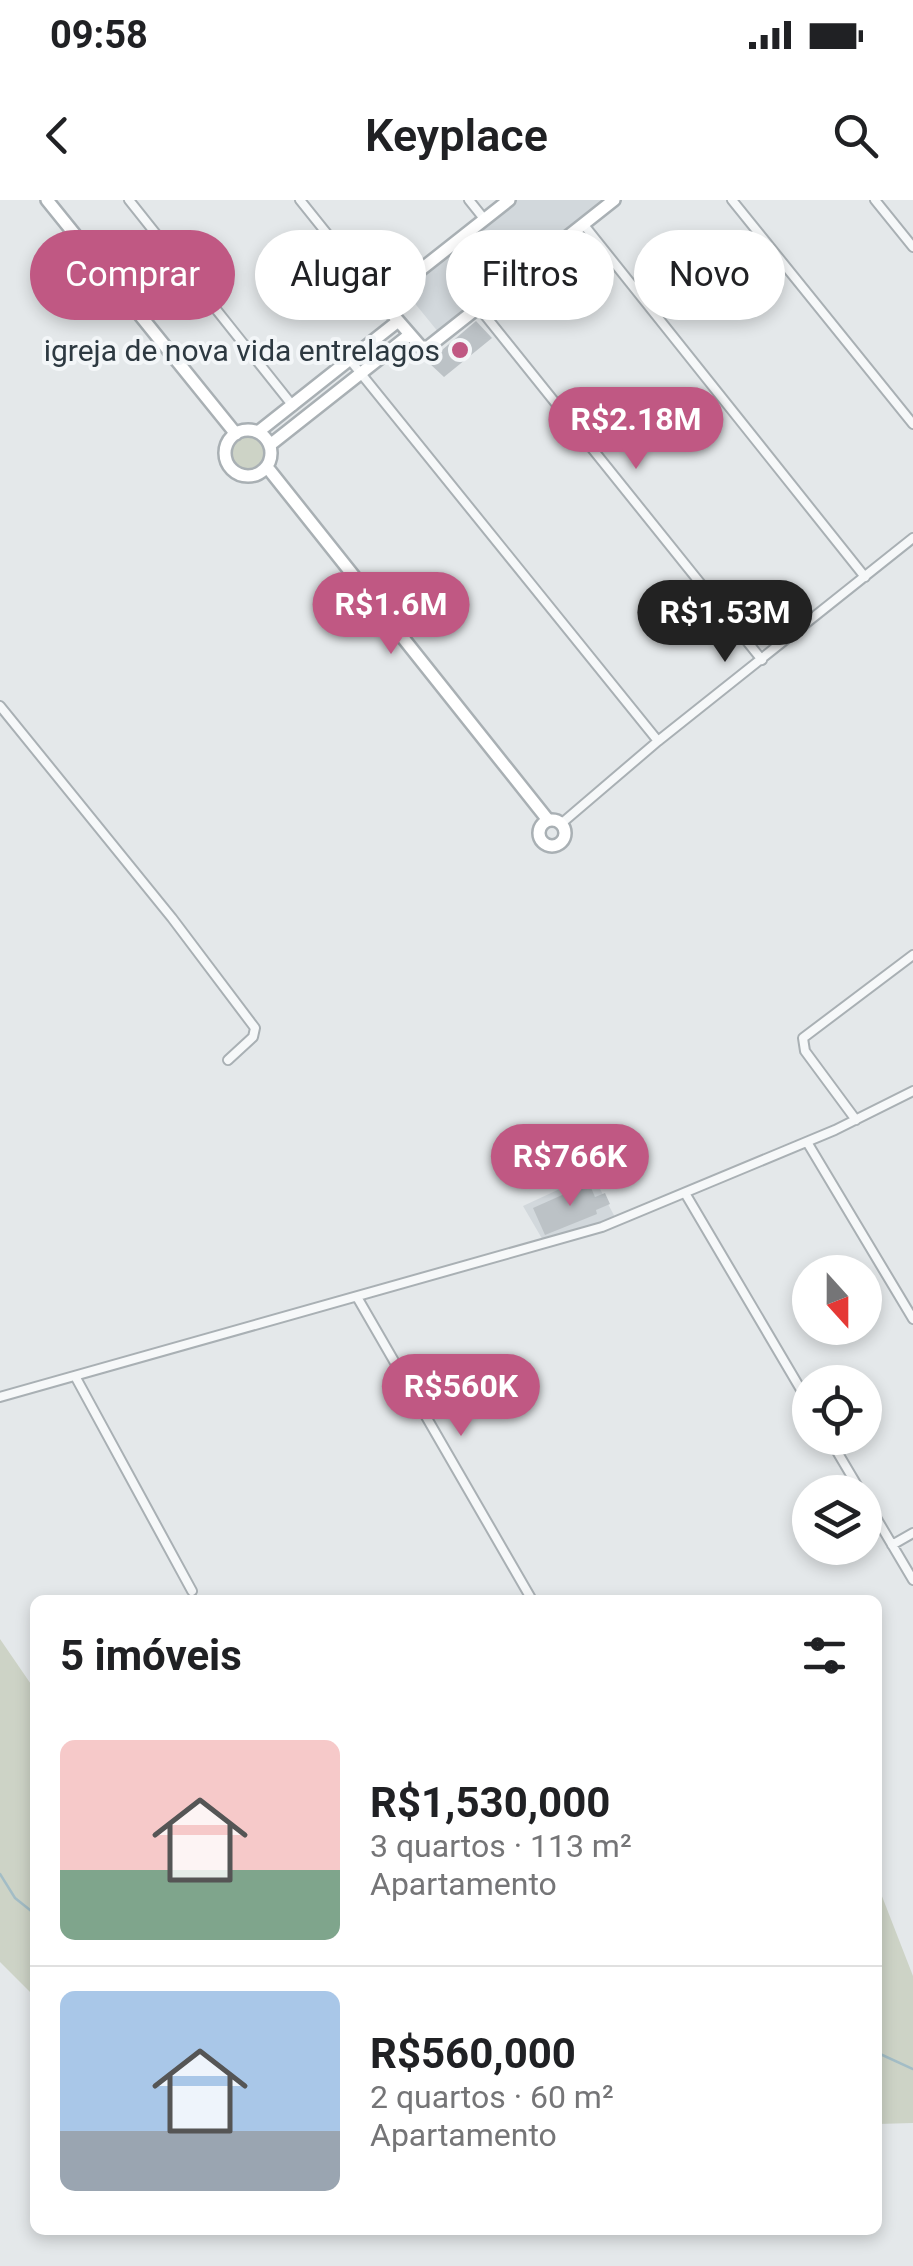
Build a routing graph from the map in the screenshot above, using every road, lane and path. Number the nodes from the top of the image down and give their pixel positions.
1 (47, 200) edge
2 (129, 200) edge
3 (300, 200) edge
4 (469, 200) edge
5 (510, 200) edge
6 (614, 200) edge
7 (732, 200) edge
8 (875, 200) edge
9 (485, 220) junction
10 (584, 225) junction
11 (324, 230) edge
12 (578, 230) edge
13 (913, 247) edge
14 (426, 266) edge
15 (465, 320) edge
16 (489, 320) edge
17 (397, 322) joint
18 (408, 336) junction
19 (350, 360) junction
20 (361, 373) junction
21 (293, 406) junction
22 (913, 424) edge
23 (258, 432) junction
24 (236, 434) junction
25 (270, 445) junction
26 (267, 467) junction
27 (913, 538) edge
28 (865, 577) junction
29 (762, 660) junction
30 (0, 706) edge
31 (658, 741) junction
32 (548, 820) junction
33 (562, 823) junction
34 (913, 954) edge
35 (228, 1060) dead end
36 (913, 1091) edge
37 (856, 1120) junction
38 (806, 1142) junction
39 (685, 1193) junction
40 (357, 1297) junction
41 (913, 1319) edge
42 (792, 1374) edge
43 (74, 1376) junction
44 (0, 1397) edge
45 (882, 1527) edge
46 (913, 1533) edge
47 (892, 1544) junction
48 (913, 1580) edge
49 (192, 1592) dead end
50 (529, 1595) edge

1 - 24 street
2 - 21 street
3 - 11 street
4 - 9 street
5 - 9 street
6 - 10 street
7 - 22 street
8 - 13 street
9 - 14 street
10 - 12 street
10 - 28 street
15 - 18 street
16 - 29 street
17 - 18 street
17 - 19 street
18 - 20 street
19 - 20 street
19 - 21 street
20 - 25 street
20 - 31 street
21 - 23 street
23 - 24 street
23 - 25 street
24 - 26 street
25 - 26 street
26 - 32 street
27 - 28 street
28 - 29 street
29 - 31 street
30 - 35 street
31 - 33 street
32 - 33 street
32 - 33 street
34 - 37 street
36 - 37 street
37 - 38 street
38 - 39 street
38 - 41 street
39 - 40 street
39 - 42 street
40 - 43 street
40 - 50 street
43 - 44 street
43 - 49 street
45 - 47 street
46 - 47 street
47 - 48 street

